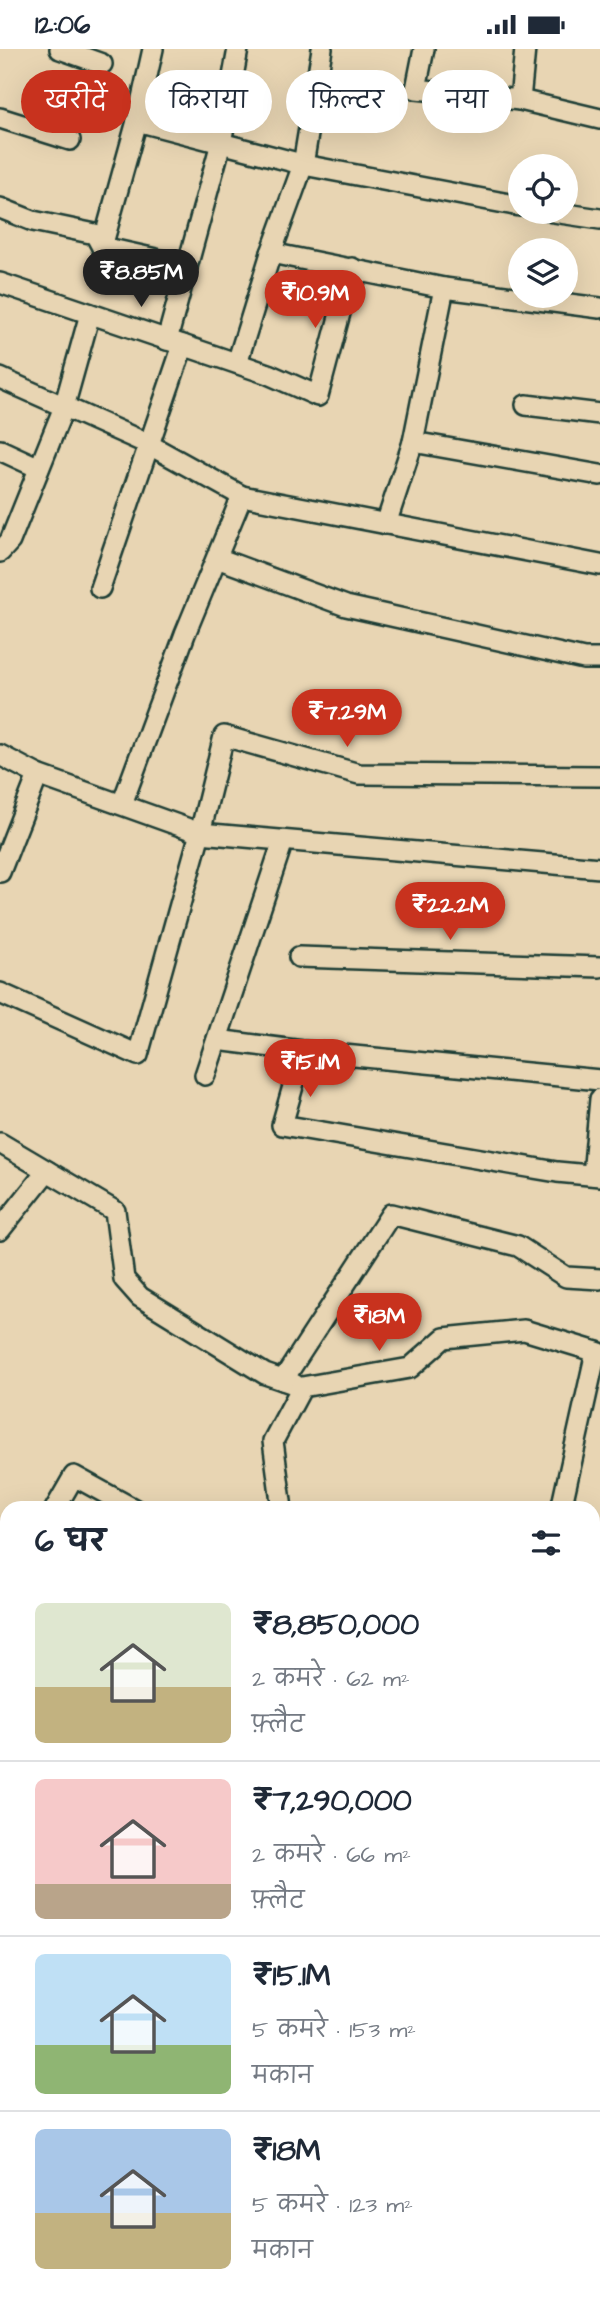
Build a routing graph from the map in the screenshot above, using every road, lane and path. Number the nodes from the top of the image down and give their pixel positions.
1 (60, 49) edge
2 (153, 49) edge
3 (237, 49) edge
4 (322, 49) edge
5 (424, 49) edge
6 (525, 49) edge
7 (102, 64) dead end
8 (520, 100) junction
9 (0, 118) edge
10 (600, 118) edge
11 (137, 121) junction
12 (70, 140) dead end
13 (221, 143) junction
14 (303, 165) junction
15 (508, 204) edge
16 (0, 208) edge
17 (578, 216) edge
18 (600, 219) edge
19 (102, 247) junction
20 (271, 253) junction
21 (187, 265) junction
22 (352, 268) junction
23 (0, 283) edge
24 (444, 288) junction
25 (600, 308) edge
26 (90, 313) junction
27 (175, 342) junction
28 (237, 363) junction
29 (0, 378) edge
30 (526, 405) dead end
31 (64, 407) junction
32 (600, 414) edge
33 (413, 442) junction
34 (148, 444) junction
35 (0, 450) edge
36 (39, 468) junction
37 (600, 475) edge
38 (242, 496) junction
39 (386, 524) junction
40 (0, 552) edge
41 (216, 558) junction
42 (600, 565) edge
43 (100, 588) dead end
44 (600, 659) edge
45 (0, 755) edge
46 (38, 775) junction
47 (600, 776) edge
48 (122, 804) junction
49 (200, 833) junction
50 (283, 841) junction
51 (600, 868) edge
52 (0, 872) edge
53 (299, 957) dead end
54 (600, 967) edge
55 (0, 993) edge
56 (216, 1040) junction
57 (303, 1051) junction
58 (205, 1075) dead end
59 (600, 1080) edge
60 (600, 1099) edge
61 (0, 1143) edge
62 (47, 1171) junction
63 (597, 1176) edge
64 (0, 1230) edge
65 (600, 1279) edge
66 (598, 1353) edge
67 (283, 1380) junction
68 (302, 1387) junction
69 (60, 1501) edge
70 (119, 1501) edge
71 (281, 1501) edge
72 (564, 1501) edge

1 - 7 street
2 - 11 street
3 - 13 street
4 - 14 street
5 - 8 street
6 - 8 street
8 - 10 street
9 - 12 street
11 - 13 street
11 - 19 street
13 - 14 street
13 - 21 street
14 - 15 street
14 - 20 street
16 - 19 street
17 - 18 street
19 - 21 street
20 - 22 street
20 - 28 street
21 - 27 street
22 - 24 street
22 - 28 street
23 - 26 street
24 - 25 street
24 - 33 street
26 - 27 street
26 - 31 street
27 - 28 street
27 - 34 street
29 - 31 street
30 - 32 street
31 - 34 street
31 - 36 street
33 - 37 street
33 - 39 street
34 - 38 street
34 - 43 street
35 - 36 street
36 - 40 street
38 - 39 street
38 - 41 street
39 - 42 street
41 - 44 street
41 - 48 street
45 - 46 street
46 - 48 street
46 - 52 street
47 - 49 street
48 - 49 street
49 - 50 street
49 - 55 street
50 - 51 street
50 - 56 street
53 - 54 street
56 - 57 street
56 - 58 street
57 - 59 street
57 - 63 street
60 - 63 street
61 - 62 street
62 - 64 street
62 - 67 street
65 - 67 street
66 - 68 street
66 - 72 street
67 - 68 street
68 - 71 street
69 - 70 street

